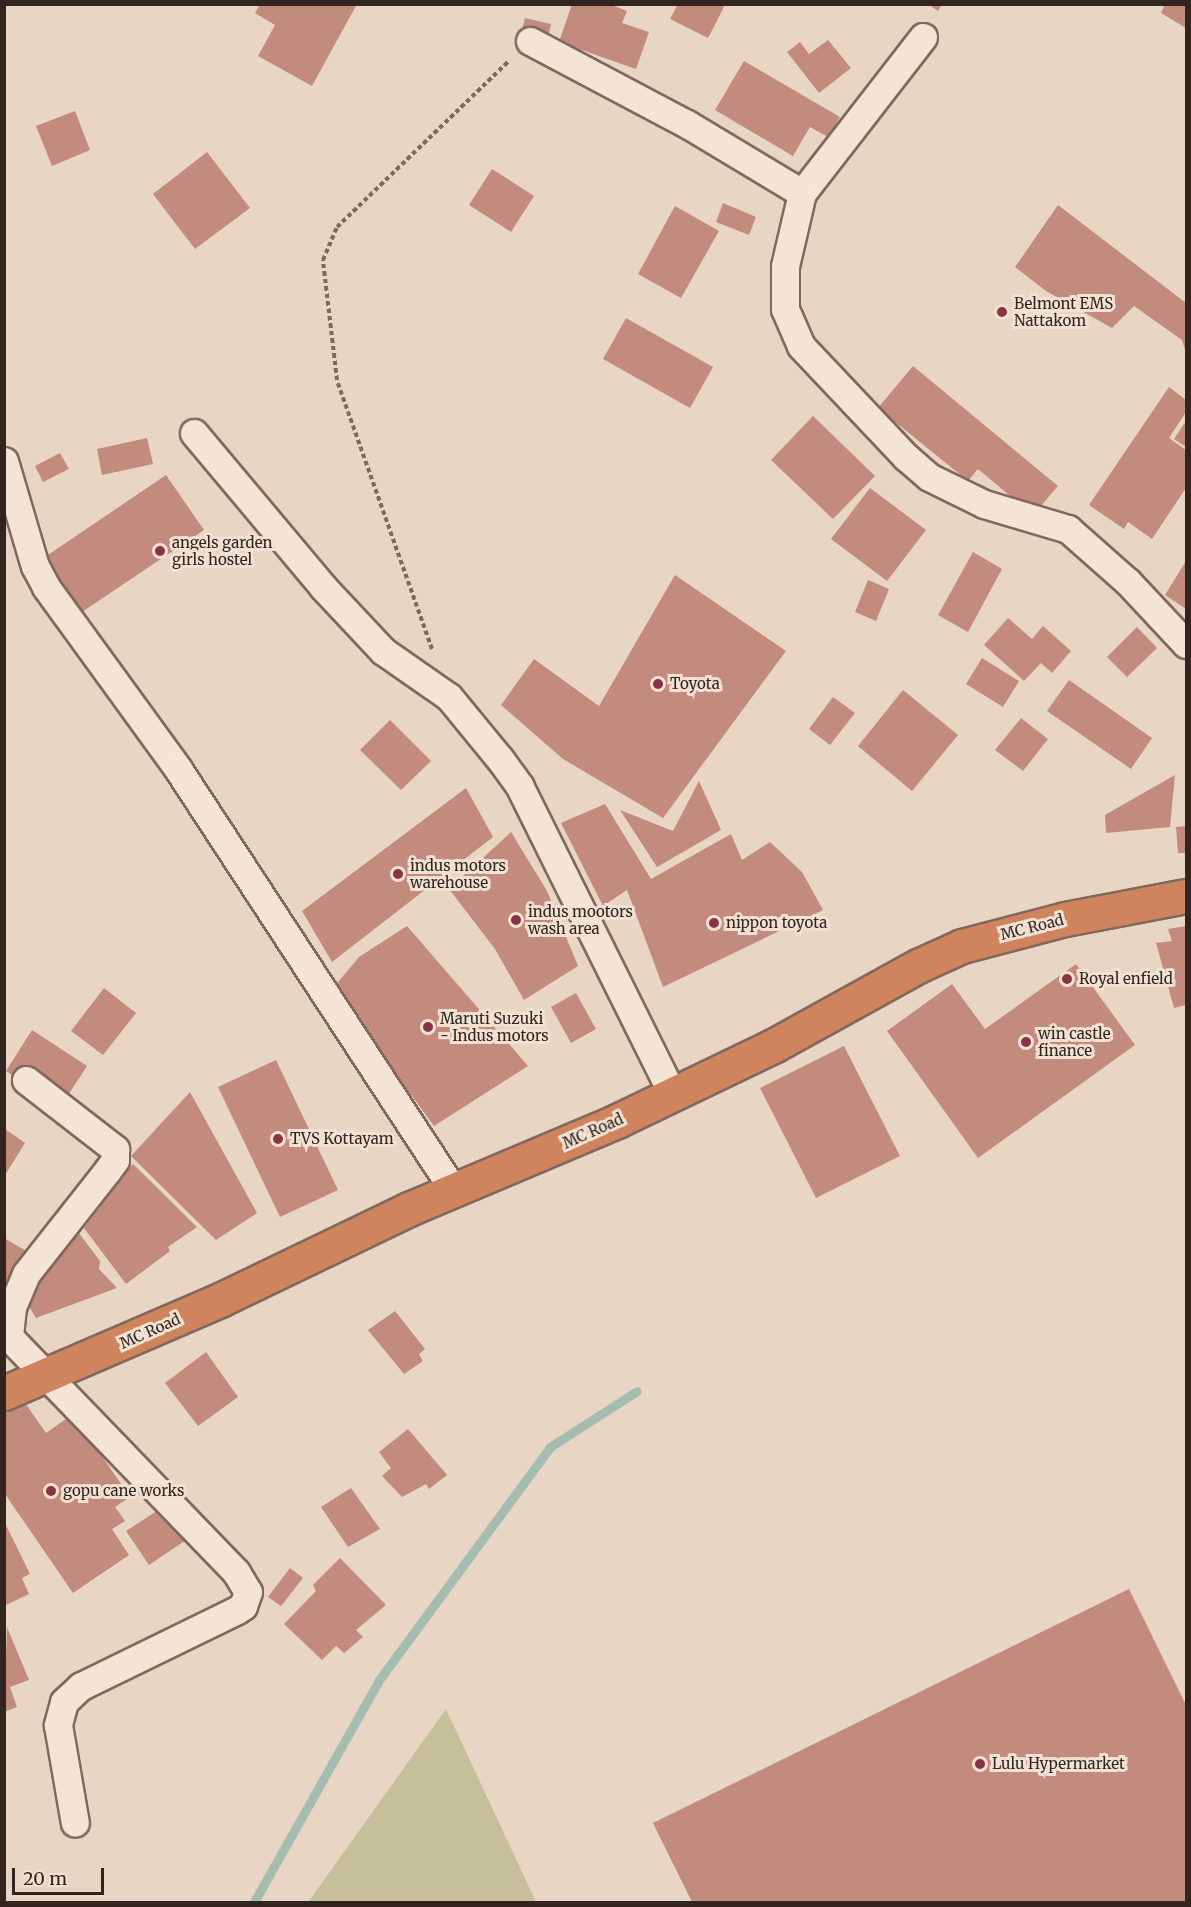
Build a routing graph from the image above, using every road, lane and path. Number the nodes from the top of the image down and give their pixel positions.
1 (922, 37) dead end
2 (530, 41) joint
3 (802, 193) junction
4 (194, 433) dead end
5 (4, 461) edge
6 (1186, 644) edge
7 (449, 697) junction
8 (1186, 896) edge
9 (26, 1080) dead end
10 (673, 1095) junction
11 (454, 1191) junction
12 (48, 1375) junction
13 (4, 1393) edge
14 (75, 1823) dead end

1 - 3 street
2 - 3 street
2 - 7 path
3 - 6 street
4 - 7 street
5 - 11 street
7 - 10 street
8 - 10 highway, MC Road
9 - 12 street
10 - 11 highway, MC Road
11 - 12 highway, MC Road
12 - 13 highway, MC Road
12 - 14 street

